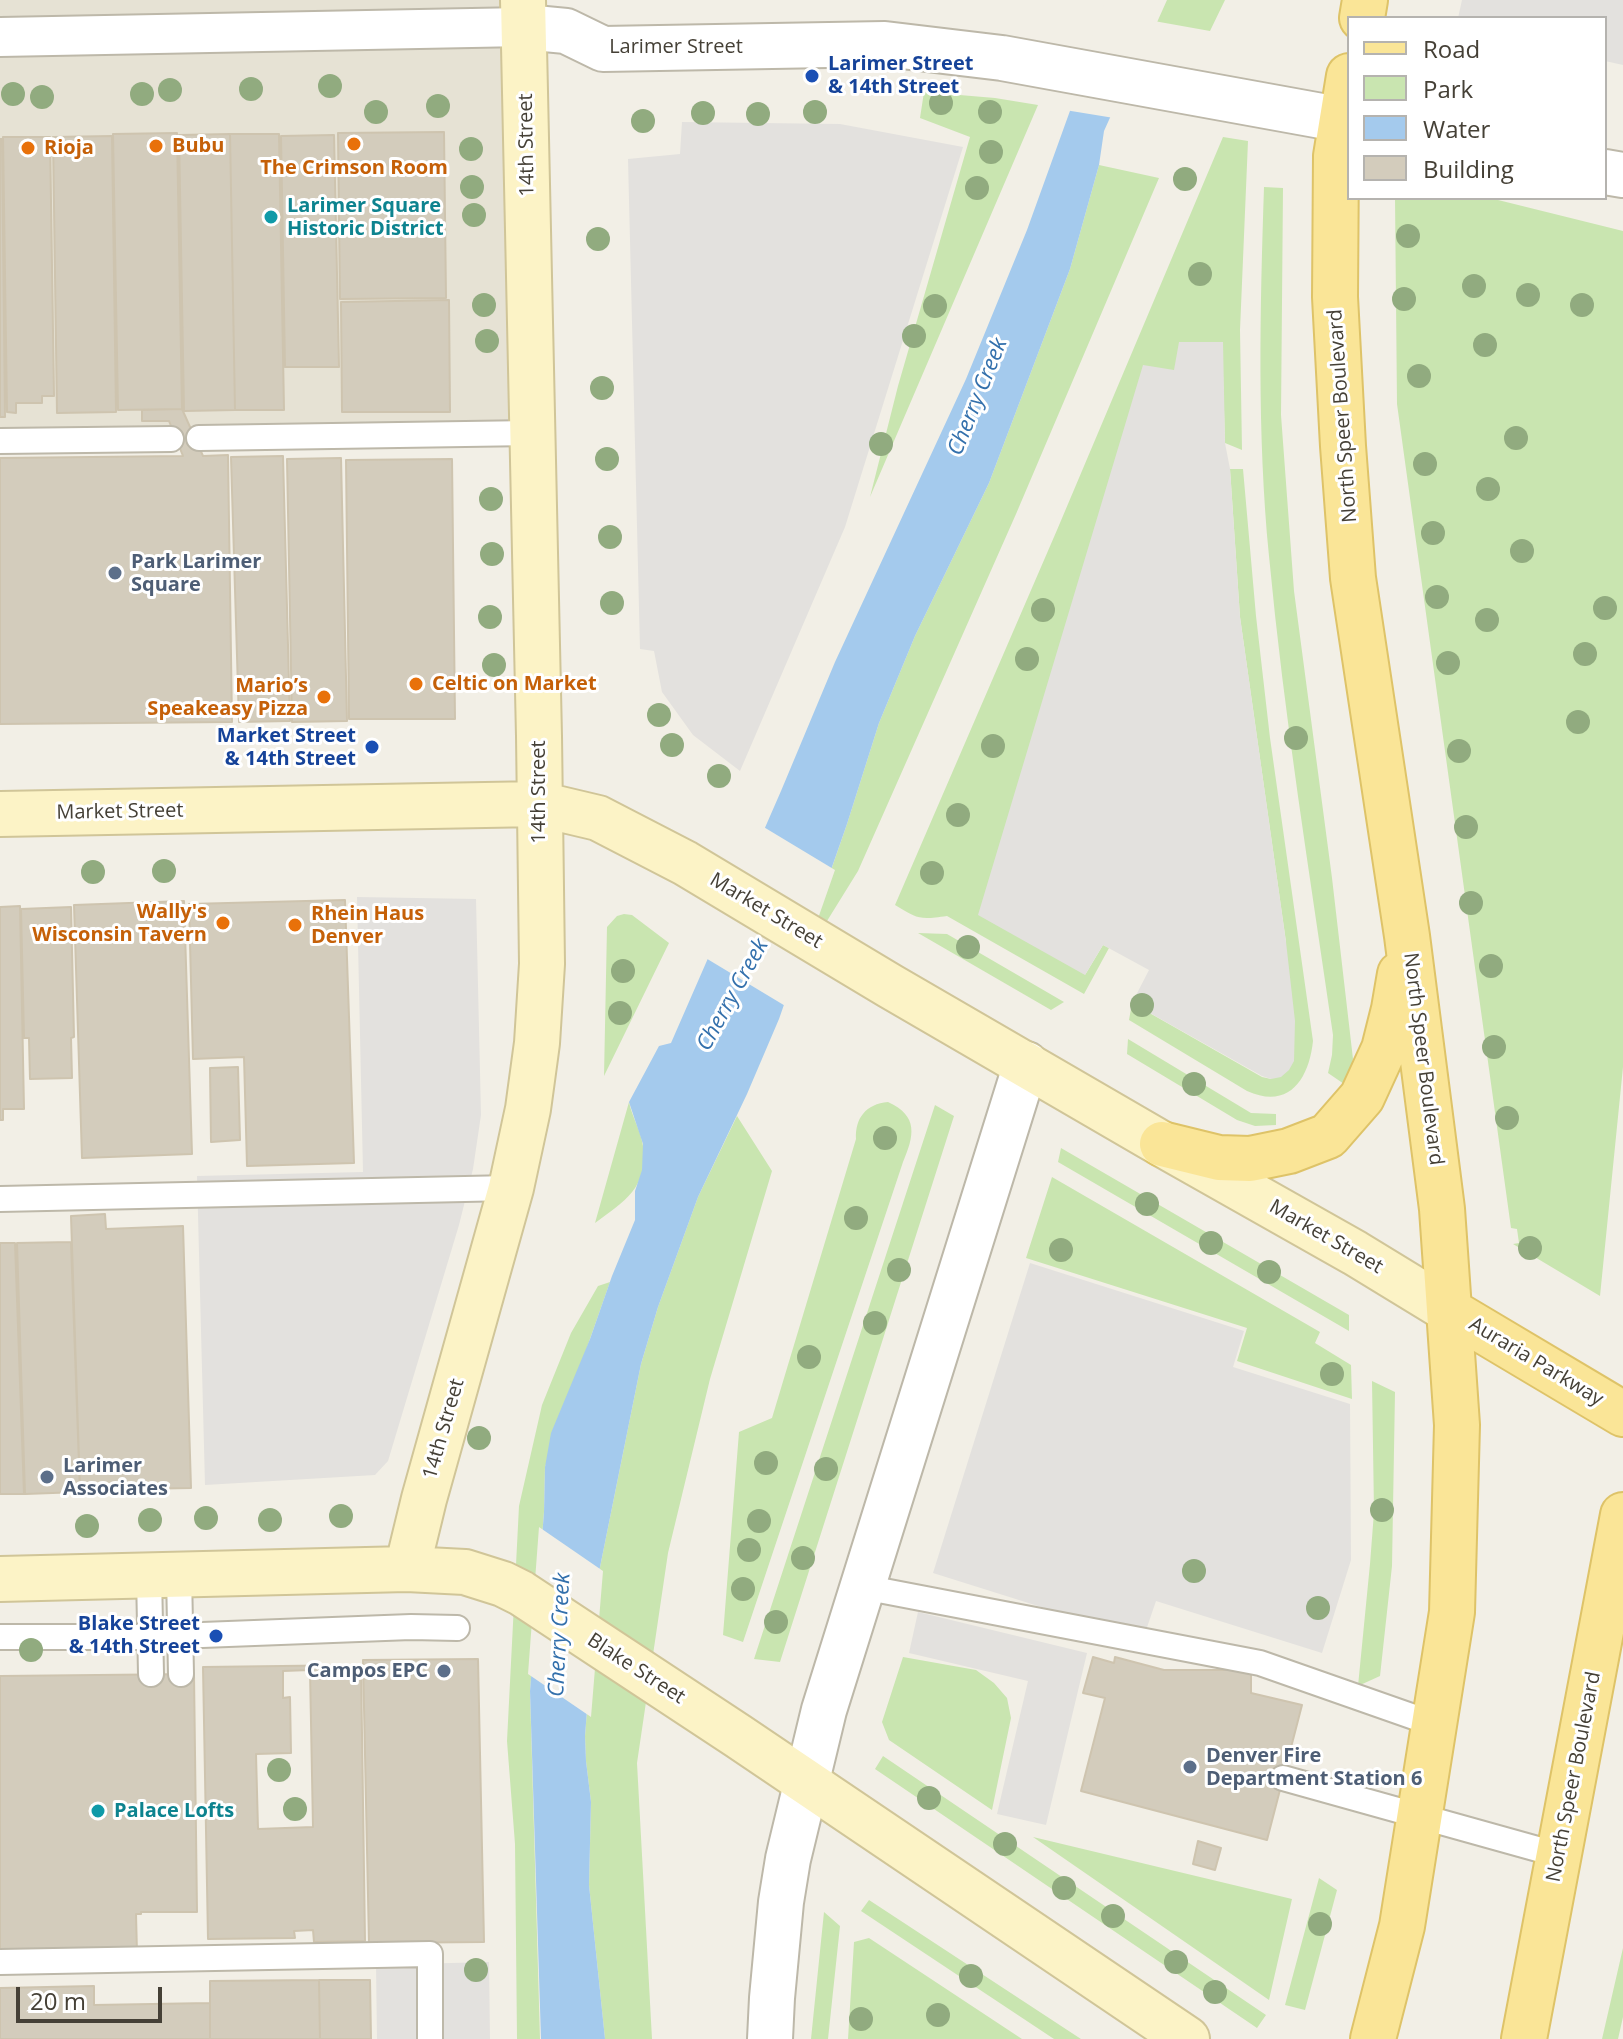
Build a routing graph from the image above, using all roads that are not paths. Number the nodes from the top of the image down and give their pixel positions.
1 (523, 14) edge
2 (0, 37) edge
3 (1347, 98) edge
4 (1345, 120) edge
5 (532, 433) junction
6 (199, 438) dead end
7 (171, 439) dead end
8 (0, 441) edge
9 (539, 804) junction
10 (0, 814) edge
11 (1407, 936) junction
12 (1026, 1064) junction
13 (1162, 1144) junction
14 (511, 1188) junction
15 (0, 1199) edge
16 (1450, 1311) junction
17 (1623, 1414) edge
18 (1623, 1515) edge
19 (407, 1569) junction
20 (164, 1574) junction
21 (0, 1579) edge
22 (863, 1587) junction
23 (457, 1628) dead end
24 (180, 1636) junction
25 (0, 1637) edge
26 (150, 1637) junction
27 (151, 1674) dead end
28 (181, 1674) dead end
29 (1434, 1724) junction
30 (1283, 1778) dead end
31 (806, 1782) junction
32 (1419, 1816) junction
33 (1559, 1855) junction
34 (0, 1962) edge
35 (430, 2039) edge
36 (770, 2039) edge
37 (1187, 2039) edge
38 (1373, 2039) edge
39 (1524, 2039) edge

1 - 2 street, Larimer Street
1 - 4 street, Larimer Street
1 - 5 main road, 14th Street
3 - 4 main road, North Speer Boulevard
4 - 11 main road, North Speer Boulevard
5 - 6 lane
5 - 9 main road, 14th Street
7 - 8 lane
9 - 10 main road, Market Street
9 - 12 main road, Market Street
9 - 14 main road, 14th Street
11 - 13 main road
11 - 16 main road, North Speer Boulevard
12 - 13 main road, Market Street
12 - 22 street
13 - 16 main road, Market Street
14 - 15 lane
14 - 19 main road, 14th Street
16 - 17 main road, Auraria Parkway
16 - 29 main road, North Speer Boulevard
18 - 33 main road, North Speer Boulevard
19 - 20 main road, Blake Street
19 - 31 main road, Blake Street
20 - 21 main road, Blake Street
20 - 24 lane
20 - 26 lane
22 - 29 lane
22 - 31 street
23 - 24 lane
24 - 26 lane
24 - 28 lane
25 - 26 lane
26 - 27 lane
29 - 32 main road, North Speer Boulevard
30 - 32 lane
31 - 36 street
31 - 37 main road, Blake Street
32 - 33 lane
32 - 38 main road, North Speer Boulevard
33 - 39 main road, North Speer Boulevard
34 - 35 lane

